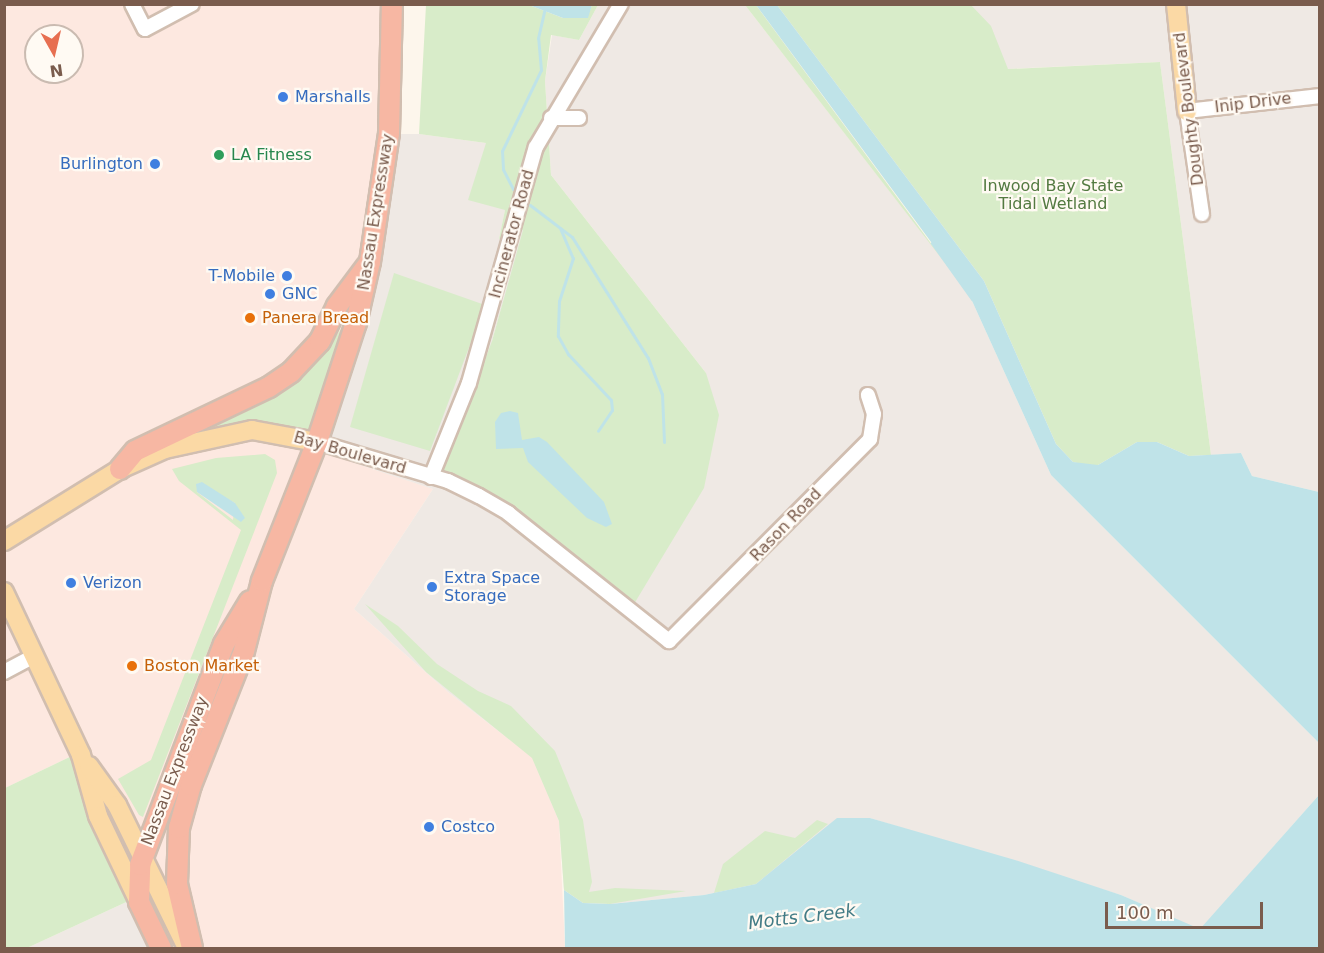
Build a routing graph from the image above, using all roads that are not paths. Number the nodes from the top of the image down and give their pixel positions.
1 (132, 4) edge
2 (192, 4) edge
3 (392, 4) edge
4 (621, 4) edge
5 (1176, 4) edge
6 (1320, 96) edge
7 (1187, 111) junction
8 (551, 118) junction
9 (579, 118) dead end
10 (1202, 214) dead end
11 (370, 262) junction
12 (867, 395) dead end
13 (317, 442) junction
14 (120, 469) junction
15 (431, 477) junction
16 (4, 541) edge
17 (262, 581) junction
18 (4, 592) edge
19 (669, 641) joint
20 (34, 656) junction
21 (4, 672) edge
22 (81, 755) junction
23 (143, 855) junction
24 (139, 902) junction
25 (161, 948) edge
26 (187, 948) edge
27 (192, 948) edge

1 - 2 street
3 - 11 highway, Nassau Expressway
4 - 8 street, Incinerator Road
5 - 7 main road, Doughty Boulevard
6 - 7 street, Inip Drive
7 - 10 street, Doughty Boulevard
8 - 9 street
8 - 15 street, Incinerator Road
11 - 13 highway, Nassau Expressway
11 - 14 highway
12 - 19 street, Rason Road
13 - 14 main road, Bay Boulevard
13 - 15 street, Bay Boulevard
13 - 17 highway, Nassau Expressway
14 - 16 main road, Bay Boulevard
15 - 19 street, Bay Boulevard
17 - 23 highway, Nassau Expressway
17 - 27 highway, Nassau Expressway
18 - 20 main road
20 - 21 street
20 - 22 main road
22 - 23 main road
22 - 24 main road
23 - 24 highway, Nassau Expressway
23 - 26 main road
24 - 25 highway

